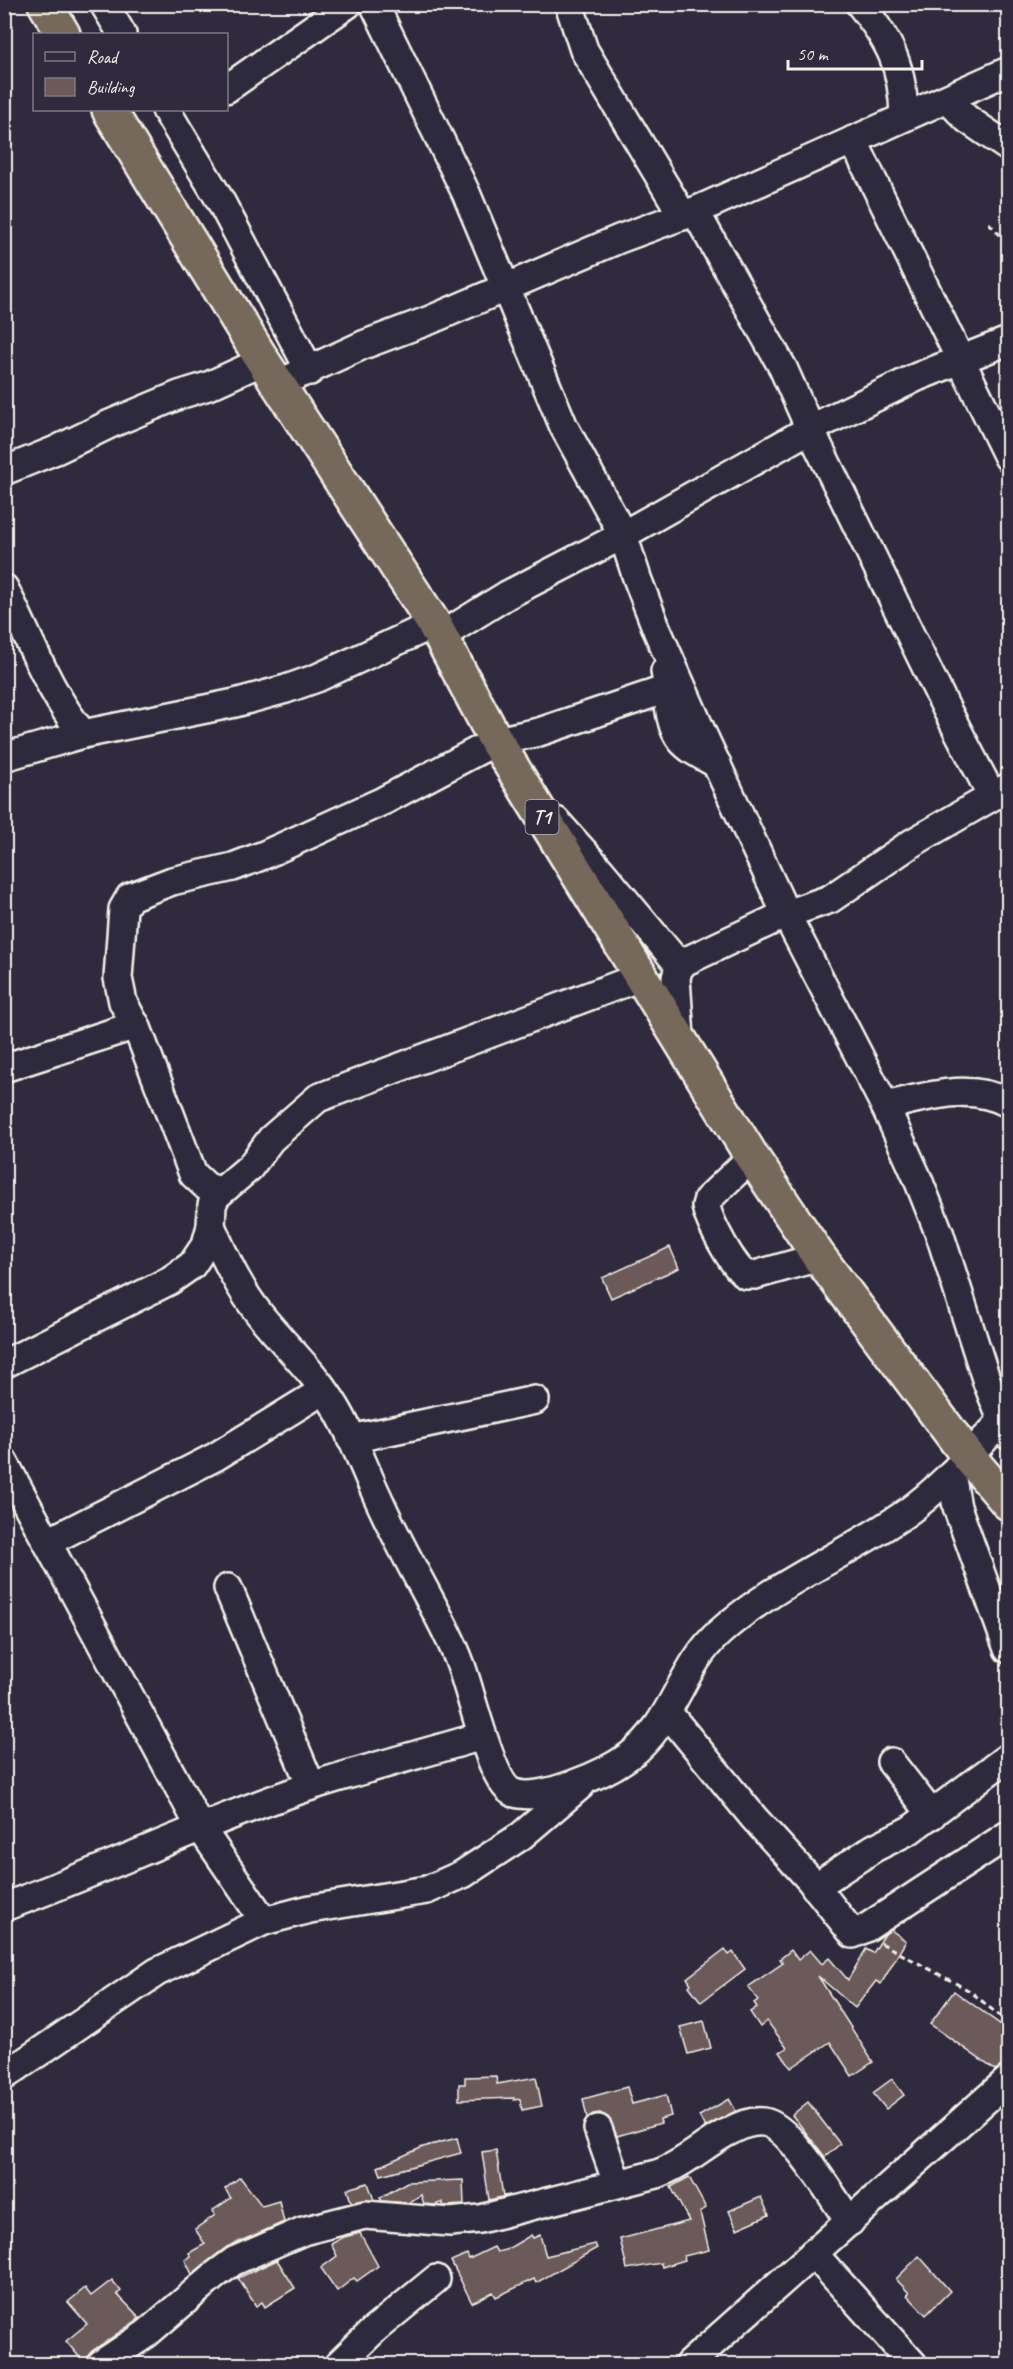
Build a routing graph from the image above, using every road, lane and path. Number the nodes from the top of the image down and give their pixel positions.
1 (45, 4) edge
2 (104, 4) edge
3 (348, 4) edge
4 (374, 4) edge
5 (570, 4) edge
6 (860, 4) edge
7 (62, 33) edge
8 (121, 33) edge
9 (1008, 71) edge
10 (228, 88) edge
11 (950, 98) junction
12 (110, 111) edge
13 (178, 114) edge
14 (904, 117) junction
15 (853, 140) junction
16 (1008, 147) edge
17 (689, 214) junction
18 (989, 223) dead end
19 (1008, 244) edge
20 (504, 287) junction
21 (1008, 341) edge
22 (960, 360) junction
23 (310, 371) junction
24 (270, 373) junction
25 (810, 429) junction
26 (1008, 457) edge
27 (4, 471) edge
28 (623, 535) junction
29 (4, 588) edge
30 (437, 630) junction
31 (657, 630) junction
32 (667, 689) junction
33 (83, 734) junction
34 (496, 741) junction
35 (4, 757) edge
36 (718, 765) junction
37 (1000, 791) edge
38 (528, 794) junction
39 (786, 914) junction
40 (680, 966) junction
41 (640, 977) junction
42 (135, 1025) junction
43 (680, 1037) junction
44 (4, 1068) edge
45 (1008, 1102) edge
46 (885, 1106) junction
47 (752, 1157) junction
48 (220, 1191) junction
49 (211, 1226) junction
50 (819, 1257) junction
51 (4, 1364) edge
52 (324, 1390) junction
53 (535, 1400) dead end
54 (1007, 1424) edge
55 (351, 1439) junction
56 (4, 1462) edge
57 (960, 1465) junction
58 (1008, 1503) edge
59 (48, 1542) junction
60 (228, 1588) dead end
61 (1008, 1649) edge
62 (668, 1713) junction
63 (482, 1736) junction
64 (1008, 1757) edge
65 (891, 1762) dead end
66 (586, 1780) junction
67 (311, 1786) junction
68 (932, 1815) junction
69 (200, 1827) junction
70 (1008, 1835) edge
71 (815, 1887) junction
72 (4, 1906) edge
73 (264, 1921) junction
74 (859, 1932) junction
75 (1008, 2023) edge
76 (4, 2076) edge
77 (1008, 2080) edge
78 (598, 2129) dead end
79 (617, 2183) junction
80 (850, 2222) junction
81 (813, 2253) junction
82 (436, 2279) dead end
83 (101, 2364) edge
84 (339, 2364) edge
85 (689, 2364) edge
86 (913, 2364) edge

1 - 7 highway
2 - 8 street
3 - 10 street
4 - 20 street
5 - 17 street
6 - 14 street
9 - 11 street
11 - 14 street
11 - 16 street
12 - 24 highway, T1
13 - 23 street
14 - 15 street
15 - 17 street
15 - 22 street
17 - 20 street
17 - 25 street
18 - 19 path
20 - 23 street
20 - 28 street
21 - 22 street
22 - 25 street
22 - 26 street
23 - 24 street
24 - 27 street
24 - 30 highway, T1
25 - 28 street
25 - 37 street
28 - 30 street
28 - 31 street
29 - 33 street
30 - 33 street
30 - 34 highway, T1
31 - 32 street
31 - 36 street
32 - 34 street
32 - 36 street
33 - 35 street
34 - 38 highway, T1
34 - 42 street
36 - 39 street
37 - 39 street
38 - 40 street
38 - 41 highway, T1
39 - 40 street
39 - 46 street
40 - 43 street
41 - 43 highway, T1
41 - 48 street
42 - 44 street
42 - 48 street
43 - 47 highway, T1
45 - 46 street
46 - 54 street
47 - 50 highway, T1
47 - 50 street
48 - 49 street
49 - 51 street
49 - 52 street
50 - 57 highway, T1
52 - 55 street
52 - 59 street
53 - 55 street
54 - 57 street
55 - 63 street
56 - 59 street
57 - 58 highway, T1
57 - 61 street
57 - 62 street
59 - 69 street
60 - 67 street
62 - 66 street
62 - 71 street
63 - 66 street
63 - 67 street
64 - 68 street
65 - 68 street
66 - 73 street
67 - 69 street
68 - 71 street
69 - 72 street
69 - 73 street
70 - 74 street
71 - 74 street
73 - 76 street
74 - 75 path
77 - 80 street
78 - 79 street
79 - 80 street
79 - 83 street
80 - 81 street
81 - 85 street
81 - 86 street
82 - 84 street

